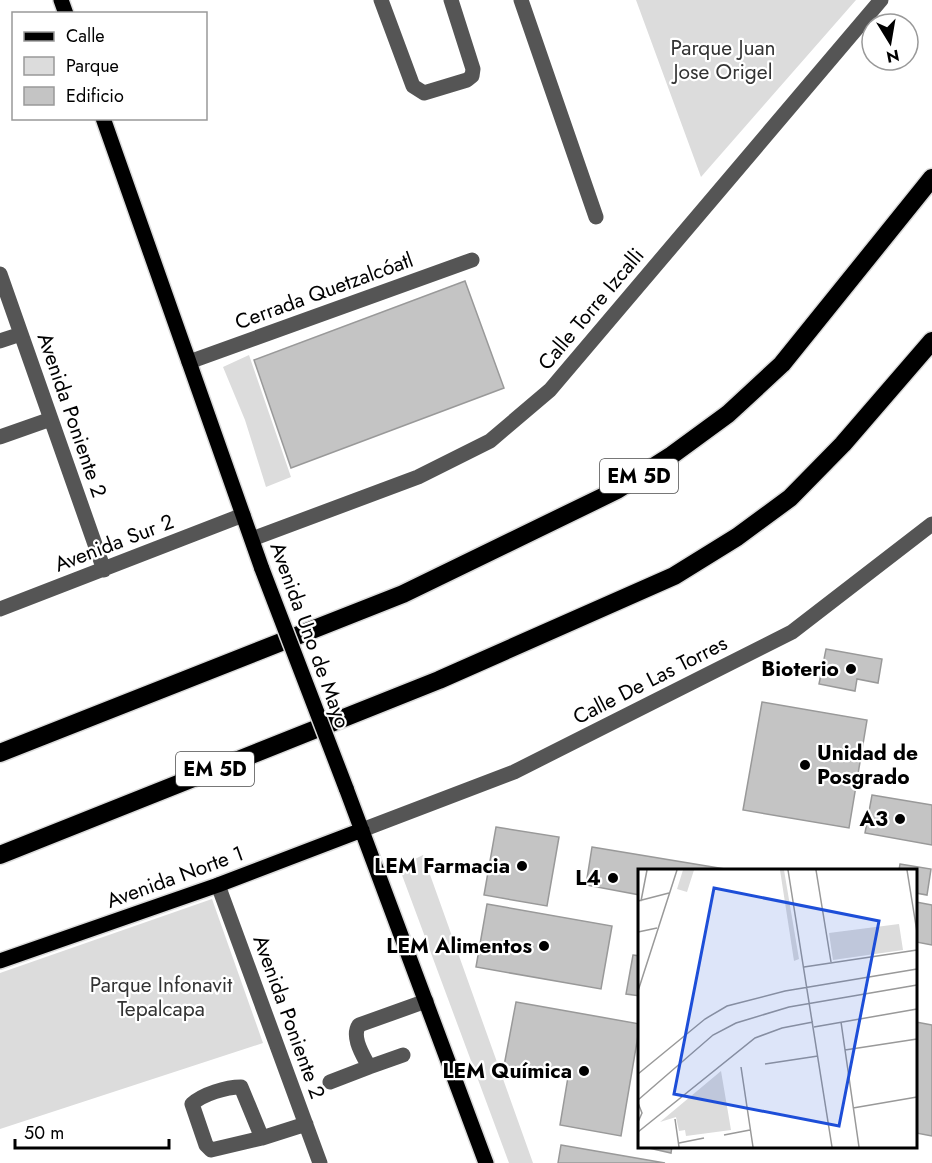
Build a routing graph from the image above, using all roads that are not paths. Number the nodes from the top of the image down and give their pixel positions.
1 (381, 0) edge
2 (451, 0) edge
3 (521, 0) edge
4 (881, 0) edge
5 (104, 120) edge
6 (932, 178) edge
7 (596, 217) dead end
8 (472, 260) dead end
9 (0, 274) edge
10 (21, 334) junction
11 (0, 341) edge
12 (932, 341) edge
13 (189, 362) junction
14 (51, 419) junction
15 (0, 437) edge
16 (243, 515) junction
17 (932, 524) edge
18 (252, 539) junction
19 (104, 570) junction
20 (0, 609) edge
21 (0, 753) edge
22 (362, 830) junction
23 (0, 855) edge
24 (219, 885) junction
25 (0, 962) edge
26 (426, 1001) junction
27 (403, 1055) dead end
28 (369, 1067) junction
29 (330, 1082) dead end
30 (306, 1124) junction
31 (262, 1138) junction
32 (320, 1163) edge
33 (486, 1163) edge

1 - 2 street
3 - 7 street
4 - 18 street, Calle Torre Izcalli
5 - 13 main road, Avenida Uno de Mayo
6 - 21 highway, EM 5D
8 - 13 street, Cerrada Quetzalcóatl
9 - 10 street, Avenida Poniente 2
10 - 11 street
10 - 14 street, Avenida Poniente 2
12 - 23 highway, EM 5D
13 - 16 main road, Avenida Uno de Mayo
14 - 15 street
14 - 19 street, Avenida Poniente 2
16 - 18 main road, Avenida Uno de Mayo
16 - 19 street, Avenida Sur 2
17 - 22 street, Calle De Las Torres
18 - 22 main road, Avenida Uno de Mayo, bridge
19 - 20 street, Avenida Sur 2
22 - 24 main road, Avenida Norte 1
22 - 26 main road, Avenida Uno de Mayo
24 - 25 main road, Avenida Norte 1
24 - 30 street, Avenida Poniente 2
26 - 28 street
26 - 33 main road, Avenida Uno de Mayo
27 - 28 street
28 - 29 street
30 - 31 street
30 - 32 street, Avenida Poniente 2
31 - 31 street

